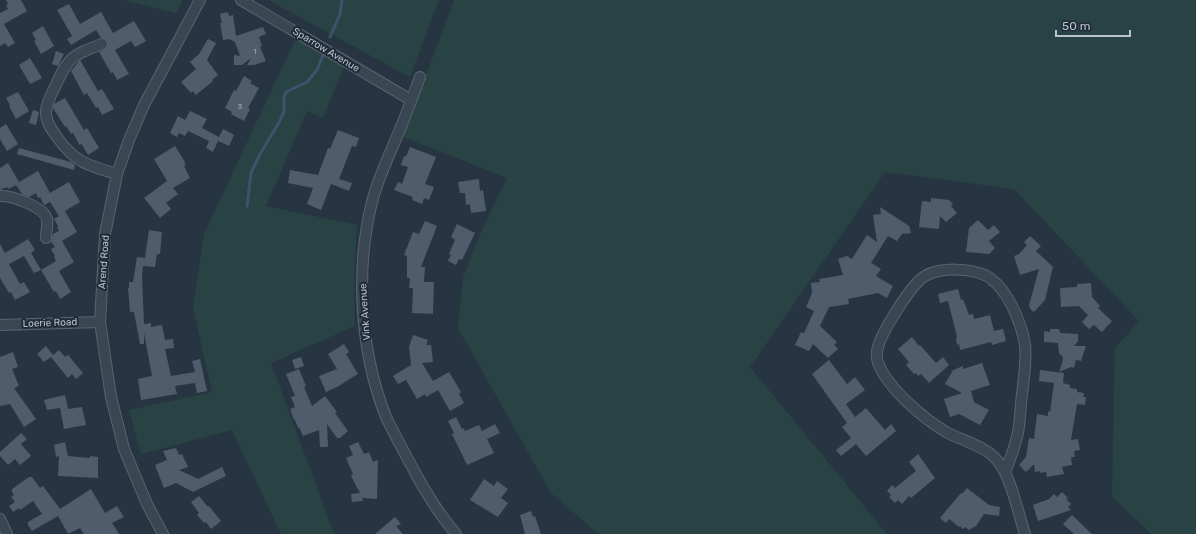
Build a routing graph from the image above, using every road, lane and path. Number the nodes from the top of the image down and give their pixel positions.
1 (200, 0) edge
2 (241, 0) edge
3 (102, 44) dead end
4 (420, 77) dead end
5 (411, 100) junction
6 (117, 174) junction
7 (0, 196) edge
8 (46, 238) dead end
9 (100, 322) junction
10 (0, 325) edge
11 (1005, 472) junction
12 (0, 519) edge
13 (7, 534) edge
14 (163, 534) edge
15 (456, 534) edge
16 (1025, 534) edge

1 - 6 street, Arend Road
2 - 5 street, Sparrow Avenue
3 - 6 street
4 - 5 street, Vink Avenue
5 - 15 street, Vink Avenue
6 - 9 street, Arend Road
7 - 8 street
9 - 10 street, Loerie Road
9 - 14 street, Arend Road
11 - 11 street
11 - 16 street
12 - 13 street

